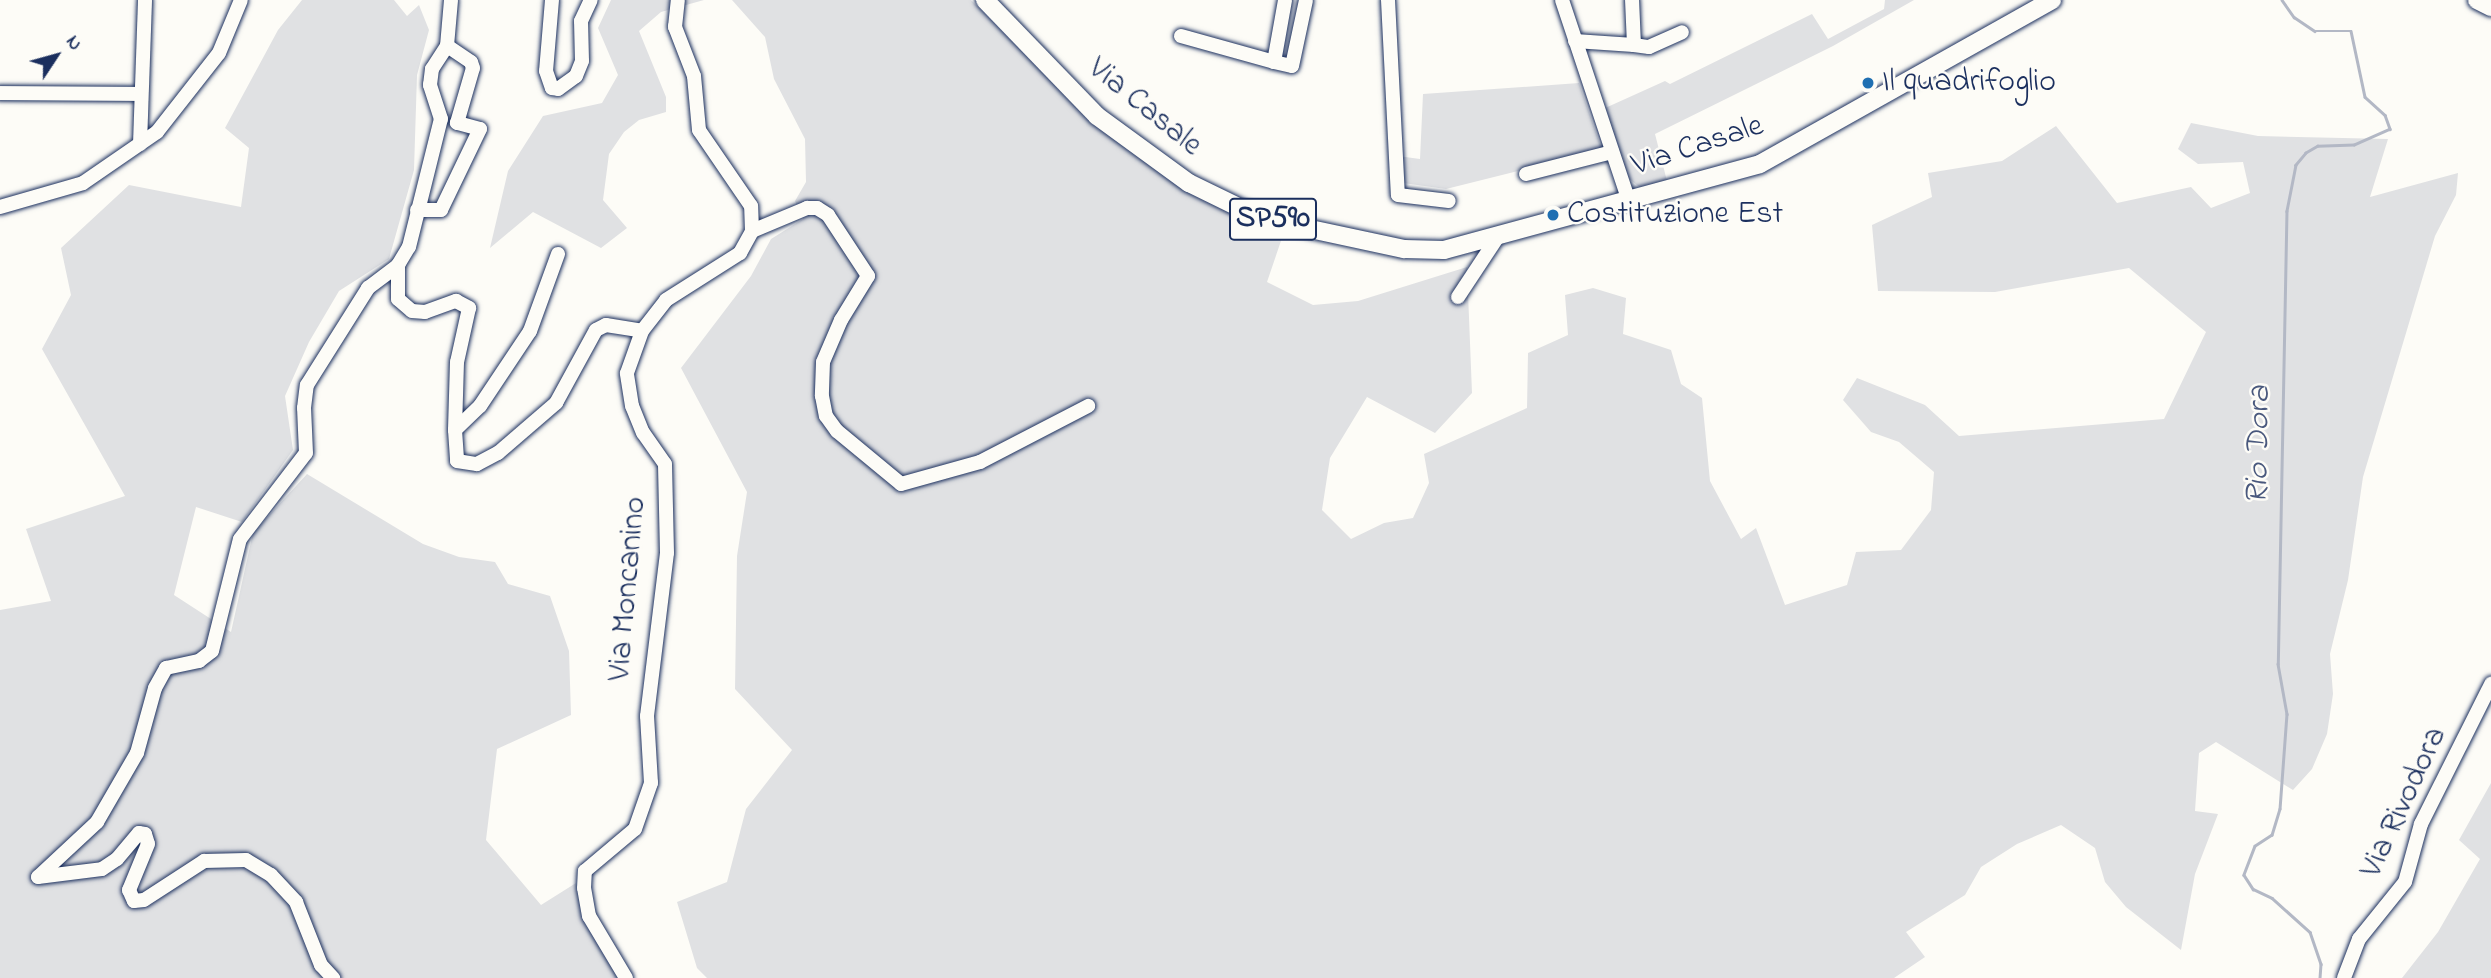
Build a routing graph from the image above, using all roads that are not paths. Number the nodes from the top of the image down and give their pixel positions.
1 (145, 0) edge
2 (241, 0) edge
3 (451, 0) edge
4 (552, 0) edge
5 (591, 0) edge
6 (678, 0) edge
7 (985, 0) edge
8 (1388, 0) edge
9 (1562, 0) edge
10 (1632, 0) edge
11 (2053, 0) edge
12 (2477, 0) edge
13 (1284, 4) edge
14 (1305, 6) edge
15 (2491, 7) edge
16 (1682, 32) dead end
17 (1181, 36) dead end
18 (1575, 41) junction
19 (1634, 45) junction
20 (447, 46) junction
21 (1274, 62) junction
22 (0, 93) edge
23 (141, 94) junction
24 (140, 144) junction
25 (1612, 152) junction
26 (1526, 174) dead end
27 (1449, 201) dead end
28 (1629, 201) junction
29 (0, 206) edge
30 (418, 210) junction
31 (752, 232) junction
32 (1497, 238) junction
33 (558, 254) dead end
34 (398, 265) junction
35 (1458, 296) dead end
36 (642, 331) junction
37 (1088, 406) dead end
38 (455, 430) junction
39 (2491, 684) edge
40 (333, 978) edge
41 (626, 978) edge
42 (2344, 978) edge

1 - 23 street
2 - 24 street
3 - 20 street
4 - 5 street
6 - 31 street
7 - 32 main road, Via Casale / SP590
8 - 27 street
9 - 18 street
10 - 19 street
11 - 28 main road, Via Casale / SP590
12 - 15 main road
13 - 14 street
13 - 21 street
14 - 21 street
16 - 19 street
17 - 21 street
18 - 19 street
18 - 25 street
20 - 30 street
20 - 30 street
22 - 23 street
23 - 24 street
24 - 29 street
25 - 26 street
25 - 28 street
28 - 32 main road, Via Casale / SP590
30 - 34 street
31 - 36 street, Via Moncanino
31 - 37 street
32 - 35 street
33 - 38 street
34 - 38 street
34 - 40 street
36 - 38 street
36 - 41 street, Via Moncanino
39 - 42 street, Via Rivodora

